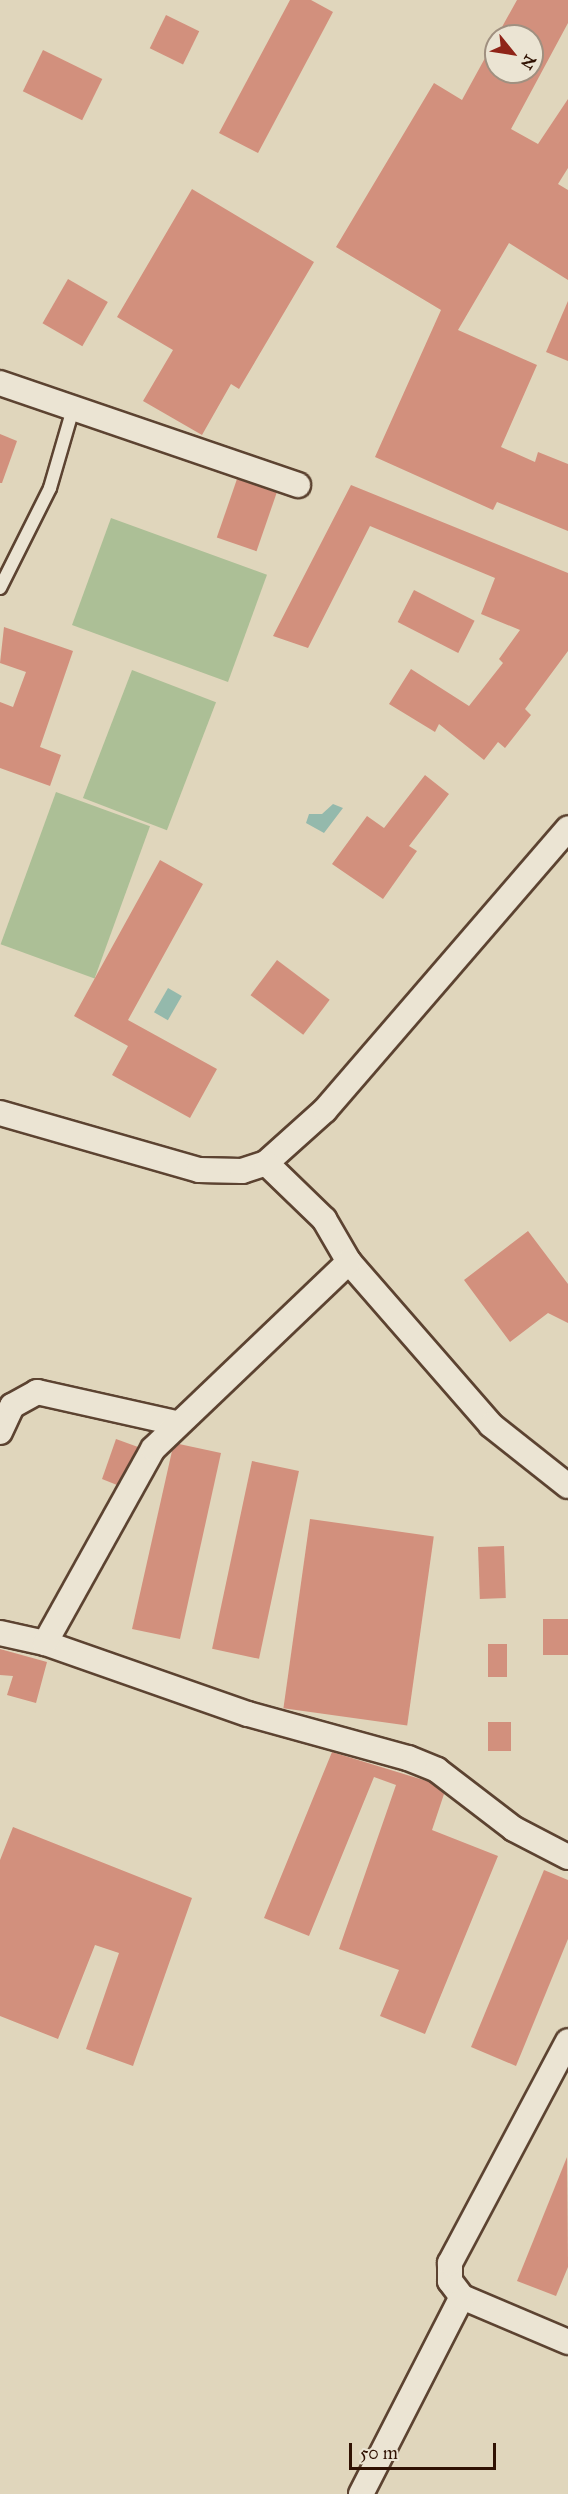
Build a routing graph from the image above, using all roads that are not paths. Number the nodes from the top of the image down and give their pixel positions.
1 (0, 383) edge
2 (73, 409) junction
3 (298, 485) dead end
4 (0, 588) edge
5 (568, 828) edge
6 (0, 1113) edge
7 (266, 1163) junction
8 (349, 1262) junction
9 (176, 1423) junction
10 (0, 1432) edge
11 (568, 1486) edge
12 (0, 1633) edge
13 (45, 1643) junction
14 (568, 1857) edge
15 (568, 2041) edge
16 (462, 2297) junction
17 (568, 2342) edge
18 (361, 2494) edge

1 - 2 street
2 - 3 street
2 - 4 lane
5 - 7 street
6 - 7 street
7 - 8 street
8 - 9 street
8 - 11 street
9 - 10 street
9 - 13 street
12 - 13 street
13 - 14 street
15 - 16 street
16 - 17 street
16 - 18 street

